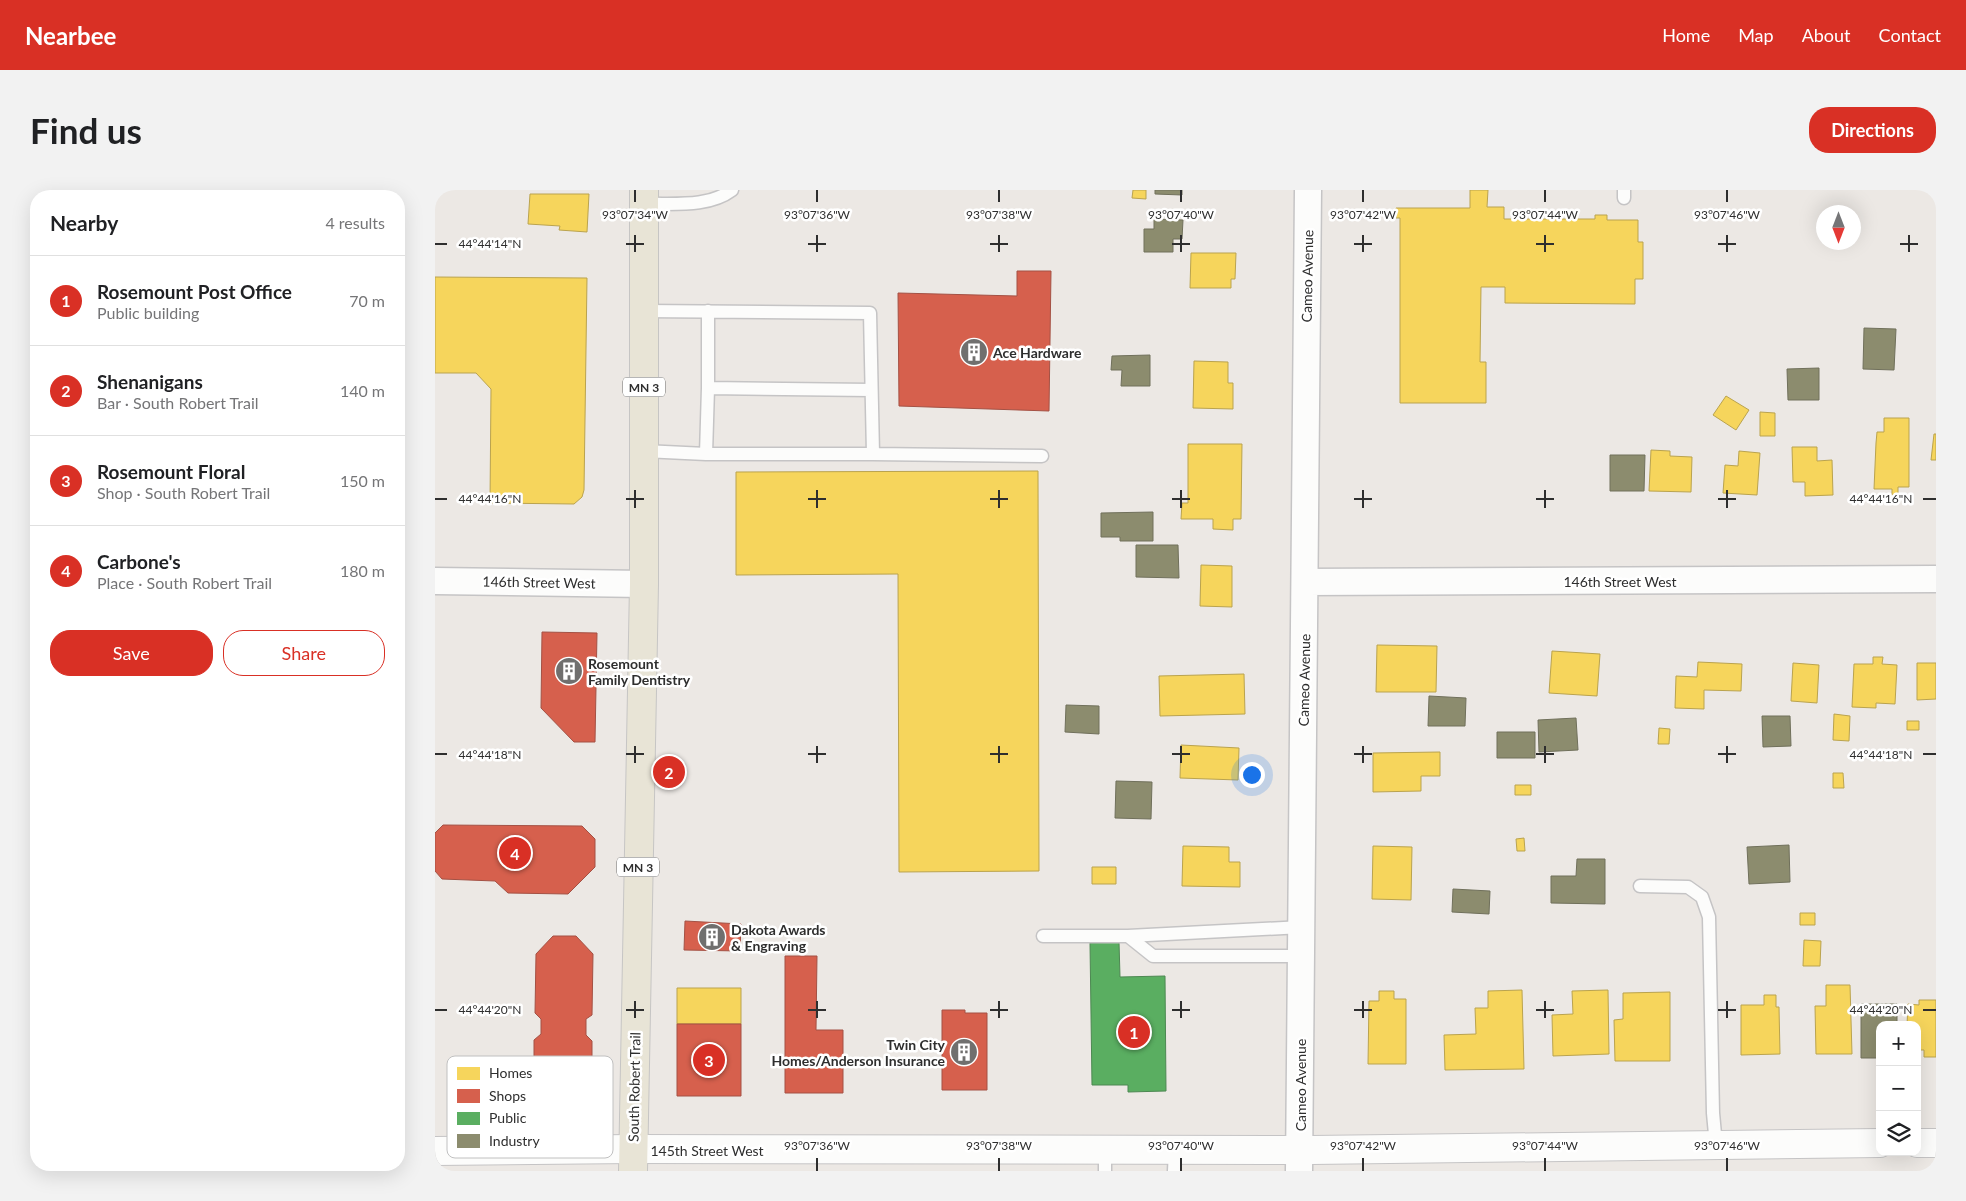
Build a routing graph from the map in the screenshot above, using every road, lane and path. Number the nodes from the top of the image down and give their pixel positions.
1 (732, 190) edge
2 (1308, 190) edge
3 (644, 197) edge
4 (644, 311) junction
5 (708, 311) junction
6 (708, 388) junction
7 (871, 390) junction
8 (644, 451) junction
9 (706, 454) junction
10 (873, 454) junction
11 (1042, 456) dead end
12 (1936, 580) edge
13 (435, 581) edge
14 (1305, 582) junction
15 (644, 584) junction
16 (1640, 886) dead end
17 (1302, 926) junction
18 (1043, 936) dead end
19 (1128, 936) junction
20 (1301, 956) junction
21 (1921, 1143) edge
22 (1936, 1143) edge
23 (1876, 1144) edge
24 (1716, 1145) junction
25 (589, 1158) edge
26 (633, 1160) edge
27 (1299, 1160) edge
28 (1105, 1161) edge
29 (1174, 1161) edge

1 - 3 lane
2 - 14 street, Cameo Avenue
3 - 4 main road, MN 3
4 - 5 lane
4 - 8 main road, MN 3
5 - 6 lane
5 - 7 lane
6 - 7 lane
6 - 9 lane
7 - 10 lane
8 - 9 lane
8 - 15 main road, MN 3
9 - 10 lane
10 - 11 lane
12 - 14 street, 146th Street West
13 - 15 street, 146th Street West
14 - 17 street, Cameo Avenue
15 - 26 main road, South Robert Trail / MN 3
16 - 24 lane
17 - 19 lane
17 - 20 street, Cameo Avenue
18 - 19 lane
19 - 20 lane
20 - 27 street, Cameo Avenue
21 - 22 street
23 - 24 street, 145th Street West
24 - 27 street, 145th Street West
25 - 26 street, 145th Street West
26 - 28 street, 145th Street West
27 - 29 street, 145th Street West
28 - 29 street, 145th Street West

